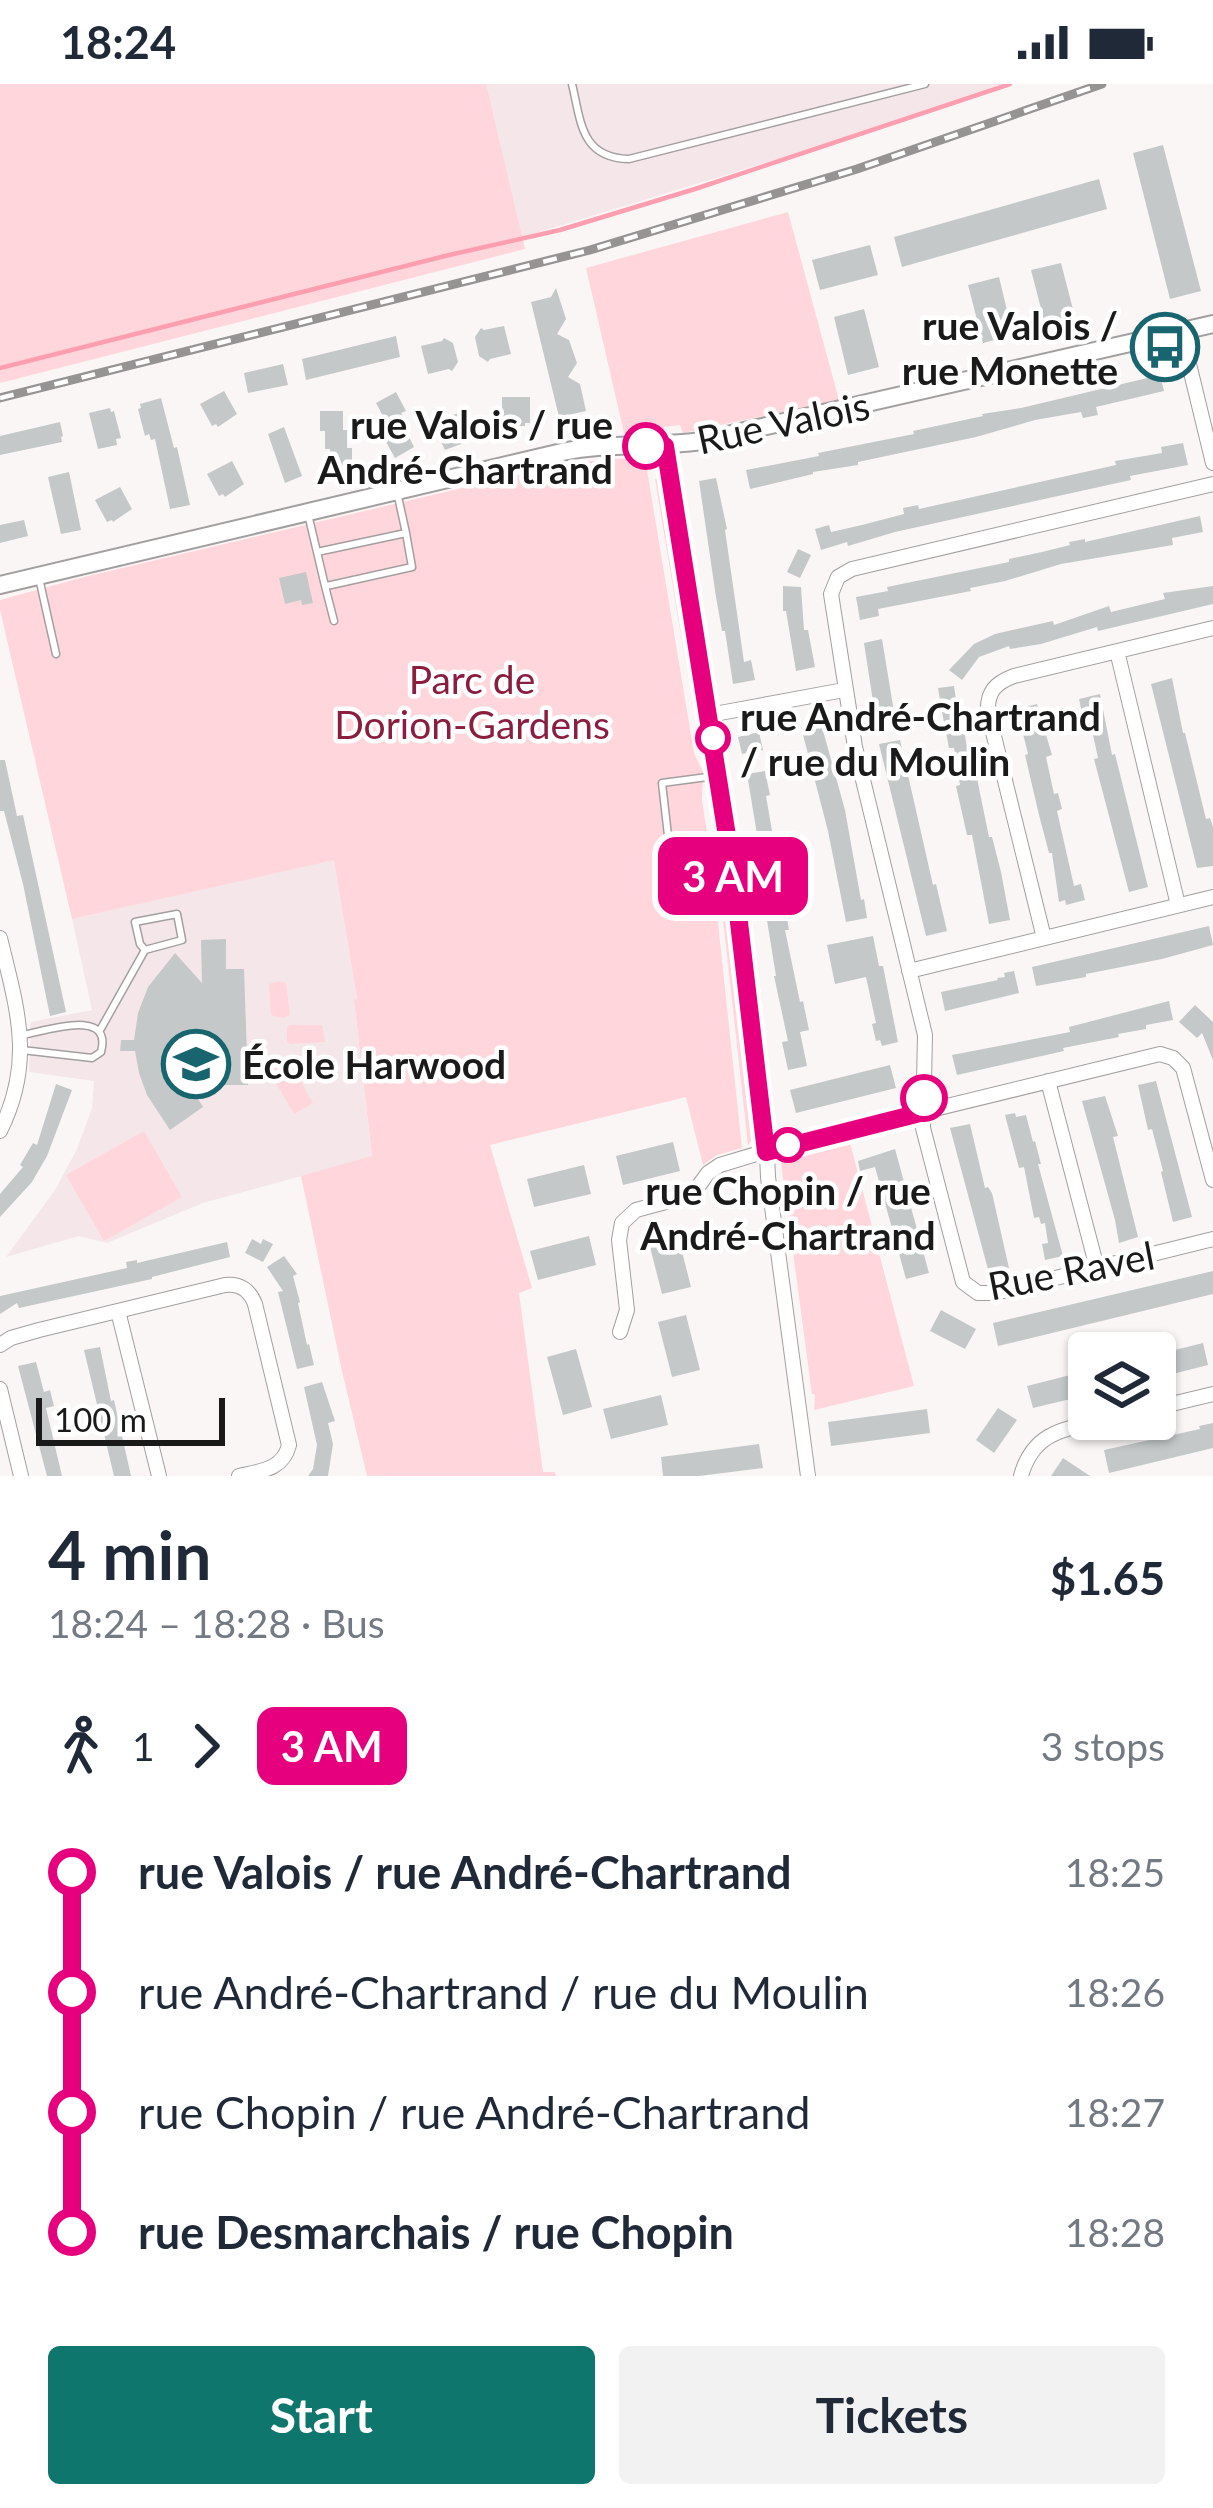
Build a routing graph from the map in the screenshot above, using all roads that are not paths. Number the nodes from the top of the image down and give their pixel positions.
1 (572, 84) edge
2 (925, 84) edge
3 (1213, 324) edge
4 (1181, 331) junction
5 (665, 446) junction
6 (1213, 463) edge
7 (1213, 484) edge
8 (396, 490) junction
9 (307, 511) junction
10 (406, 533) junction
11 (317, 553) junction
12 (38, 575) junction
13 (0, 585) edge
14 (325, 586) junction
15 (334, 621) dead end
16 (1213, 628) edge
17 (1117, 651) junction
18 (56, 655) dead end
19 (844, 690) junction
20 (710, 715) junction
21 (718, 776) junction
22 (734, 880) junction
23 (1213, 897) edge
24 (1178, 905) junction
25 (0, 938) edge
26 (1044, 938) junction
27 (145, 950) junction
28 (909, 970) junction
29 (99, 1032) junction
30 (21, 1042) junction
31 (1048, 1082) junction
32 (924, 1112) junction
33 (0, 1131) edge
34 (766, 1152) junction
35 (1213, 1180) edge
36 (1213, 1239) edge
37 (1097, 1268) junction
38 (118, 1311) junction
39 (620, 1332) dead end
40 (0, 1345) edge
41 (0, 1389) edge
42 (1213, 1394) edge
43 (1176, 1403) edge
44 (1068, 1430) edge
45 (21, 1476) edge
46 (159, 1476) edge
47 (238, 1476) edge
48 (808, 1476) edge
49 (1022, 1476) edge

1 - 2 lane
3 - 4 street, Rue Valois
4 - 5 street, Rue Valois
4 - 6 street
5 - 8 street, Rue Valois
5 - 20 street
7 - 19 street
8 - 9 street, Rue Valois
8 - 10 lane
9 - 11 lane
9 - 12 street, Rue Valois
10 - 11 lane
10 - 14 lane
11 - 14 lane
12 - 13 street, Rue Valois
12 - 18 lane
14 - 15 lane
16 - 17 street
17 - 24 street
17 - 26 street
19 - 20 street
19 - 28 street
20 - 21 street
21 - 22 street
21 - 22 lane
22 - 34 street
23 - 24 street
24 - 26 street
25 - 30 street
26 - 28 street
27 - 27 lane
27 - 29 lane
28 - 32 street
29 - 30 lane
29 - 30 lane
30 - 33 street
31 - 32 street
31 - 35 street
31 - 37 street
32 - 34 street
32 - 37 street, Rue Ravel
34 - 39 street
34 - 48 street
36 - 37 street, Rue Ravel
38 - 40 street
38 - 46 street
38 - 47 street
41 - 45 street
42 - 43 street
44 - 49 street

